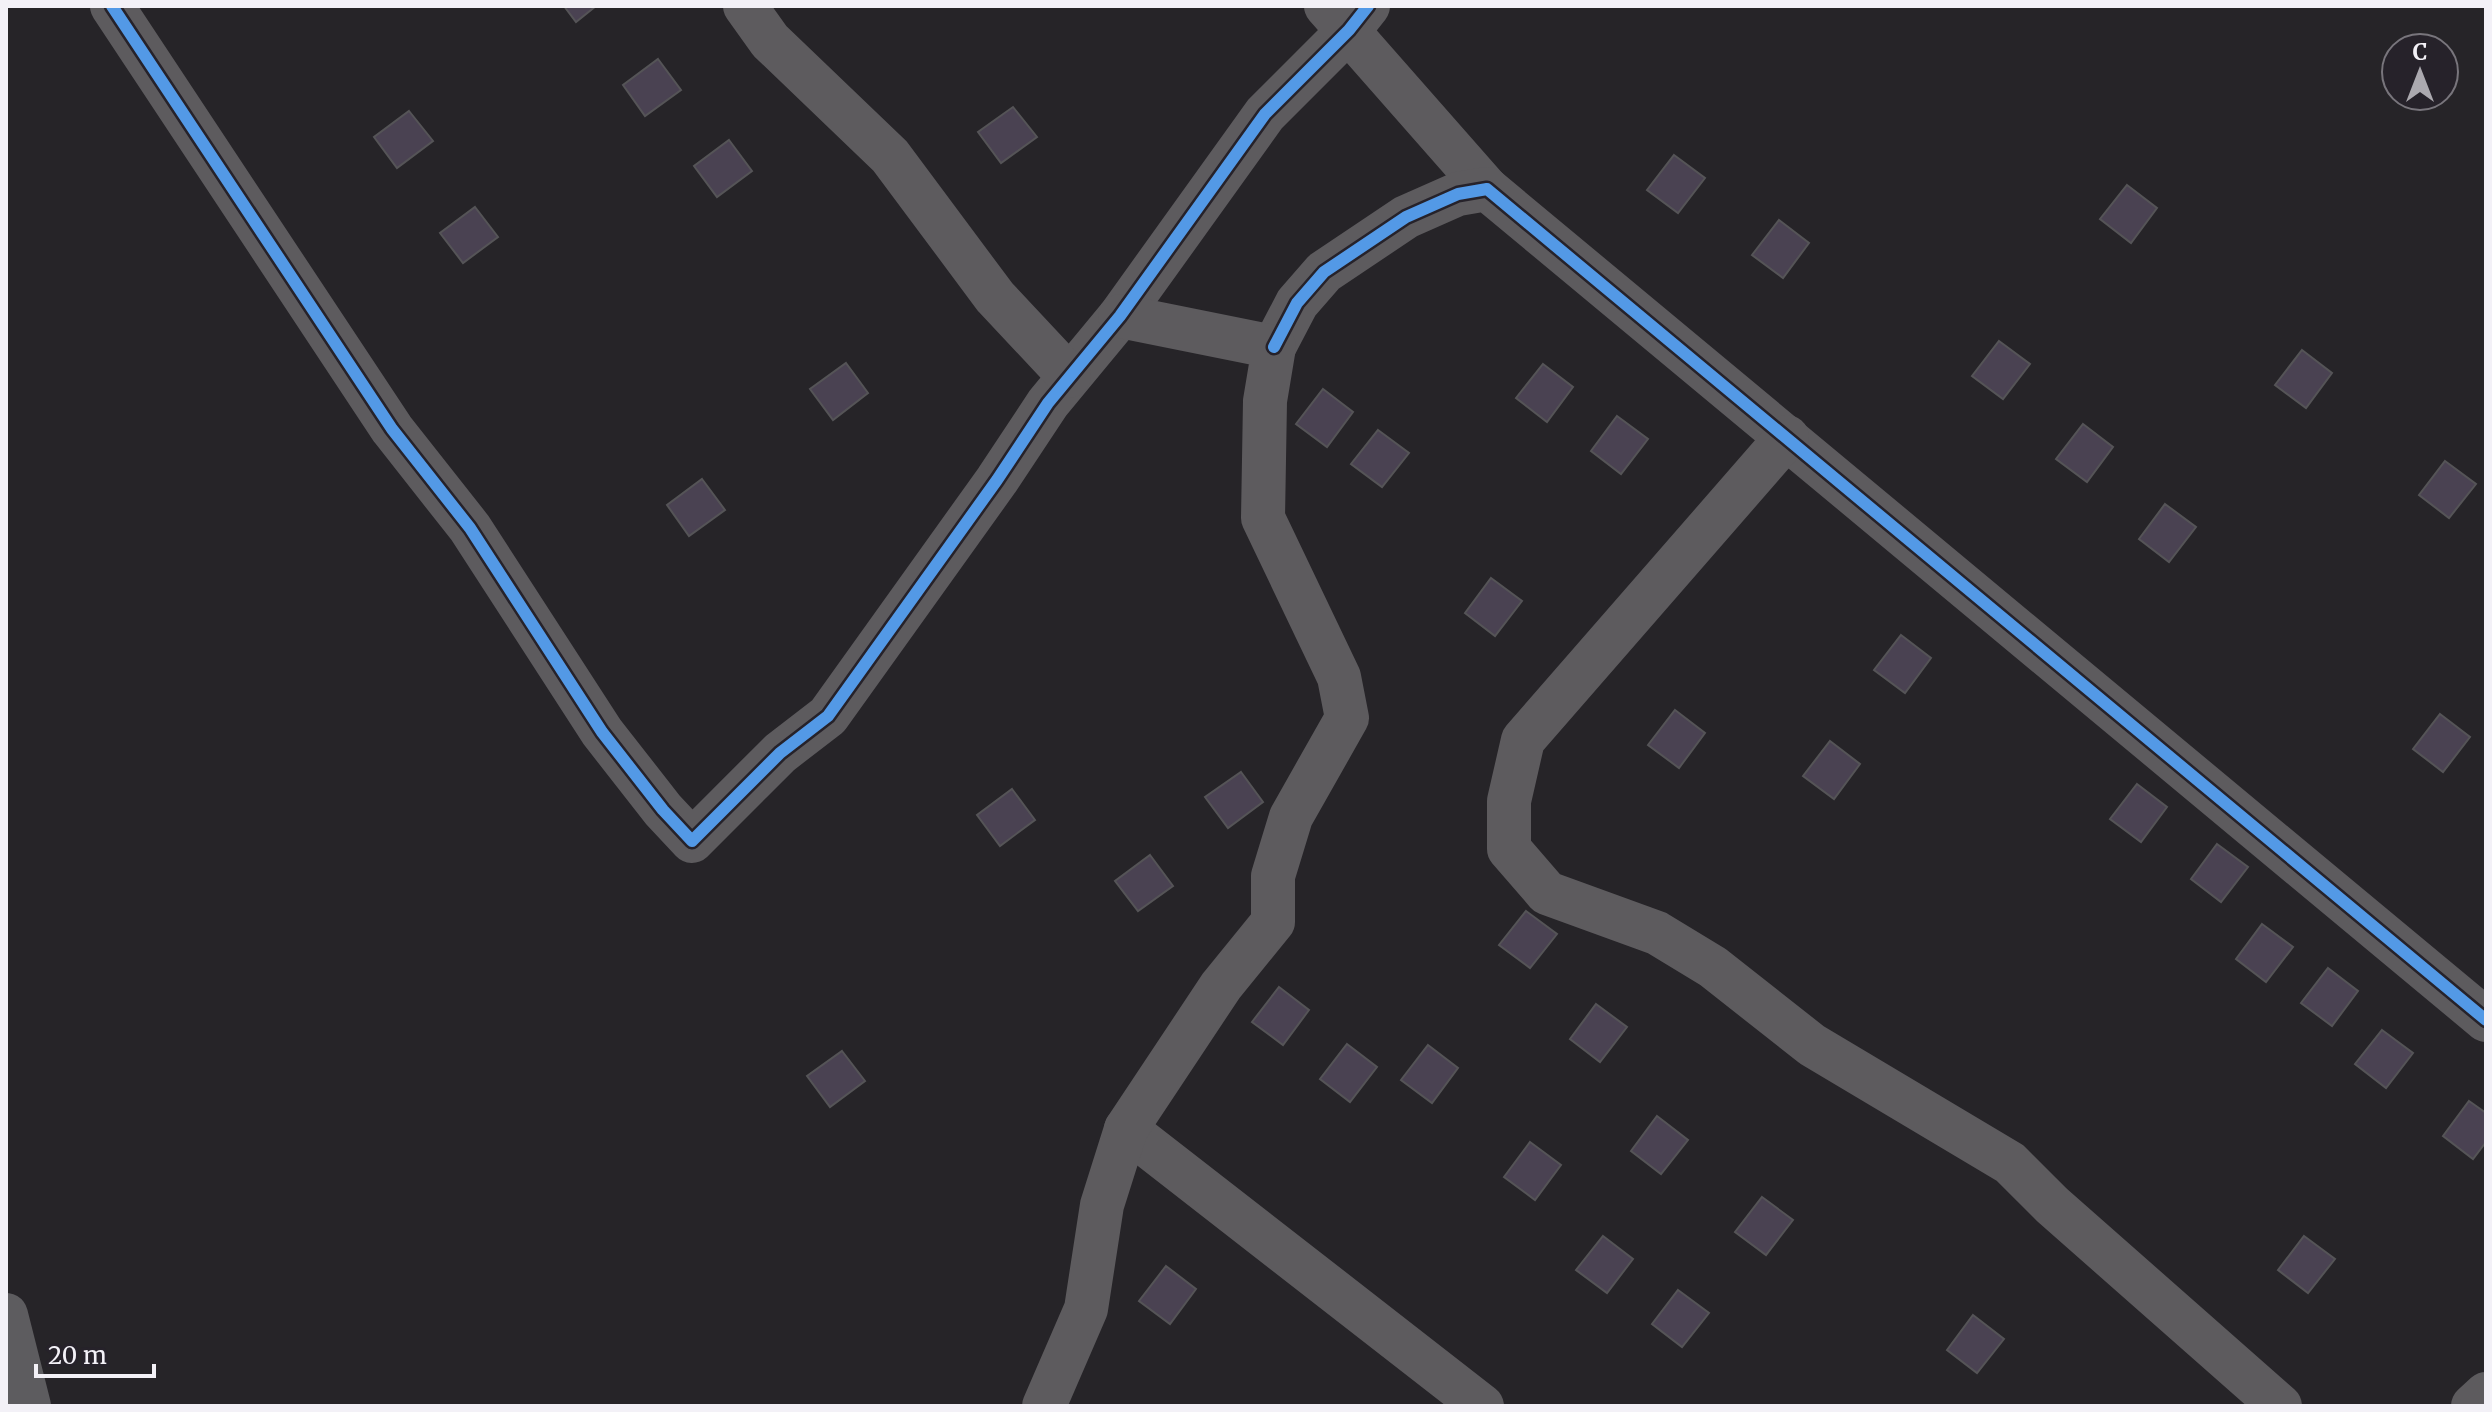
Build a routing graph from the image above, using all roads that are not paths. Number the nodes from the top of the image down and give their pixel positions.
1 (112, 6) edge
2 (745, 6) edge
3 (1348, 14) edge
4 (1487, 189) junction
5 (1120, 316) junction
6 (1274, 347) junction
7 (1069, 376) junction
8 (1787, 437) junction
9 (2486, 1020) edge
10 (1126, 1129) junction
11 (6, 1315) edge
12 (2486, 1394) edge
13 (29, 1406) edge
14 (1044, 1406) edge
15 (1482, 1406) edge
16 (2280, 1406) edge
17 (2473, 1406) edge

1 - 7 street
2 - 7 street
3 - 4 street
3 - 5 street
4 - 6 street
4 - 8 street
5 - 6 street
5 - 7 street
6 - 10 street
8 - 9 street
8 - 16 street
10 - 14 street
10 - 15 street
11 - 13 main road
12 - 17 street

